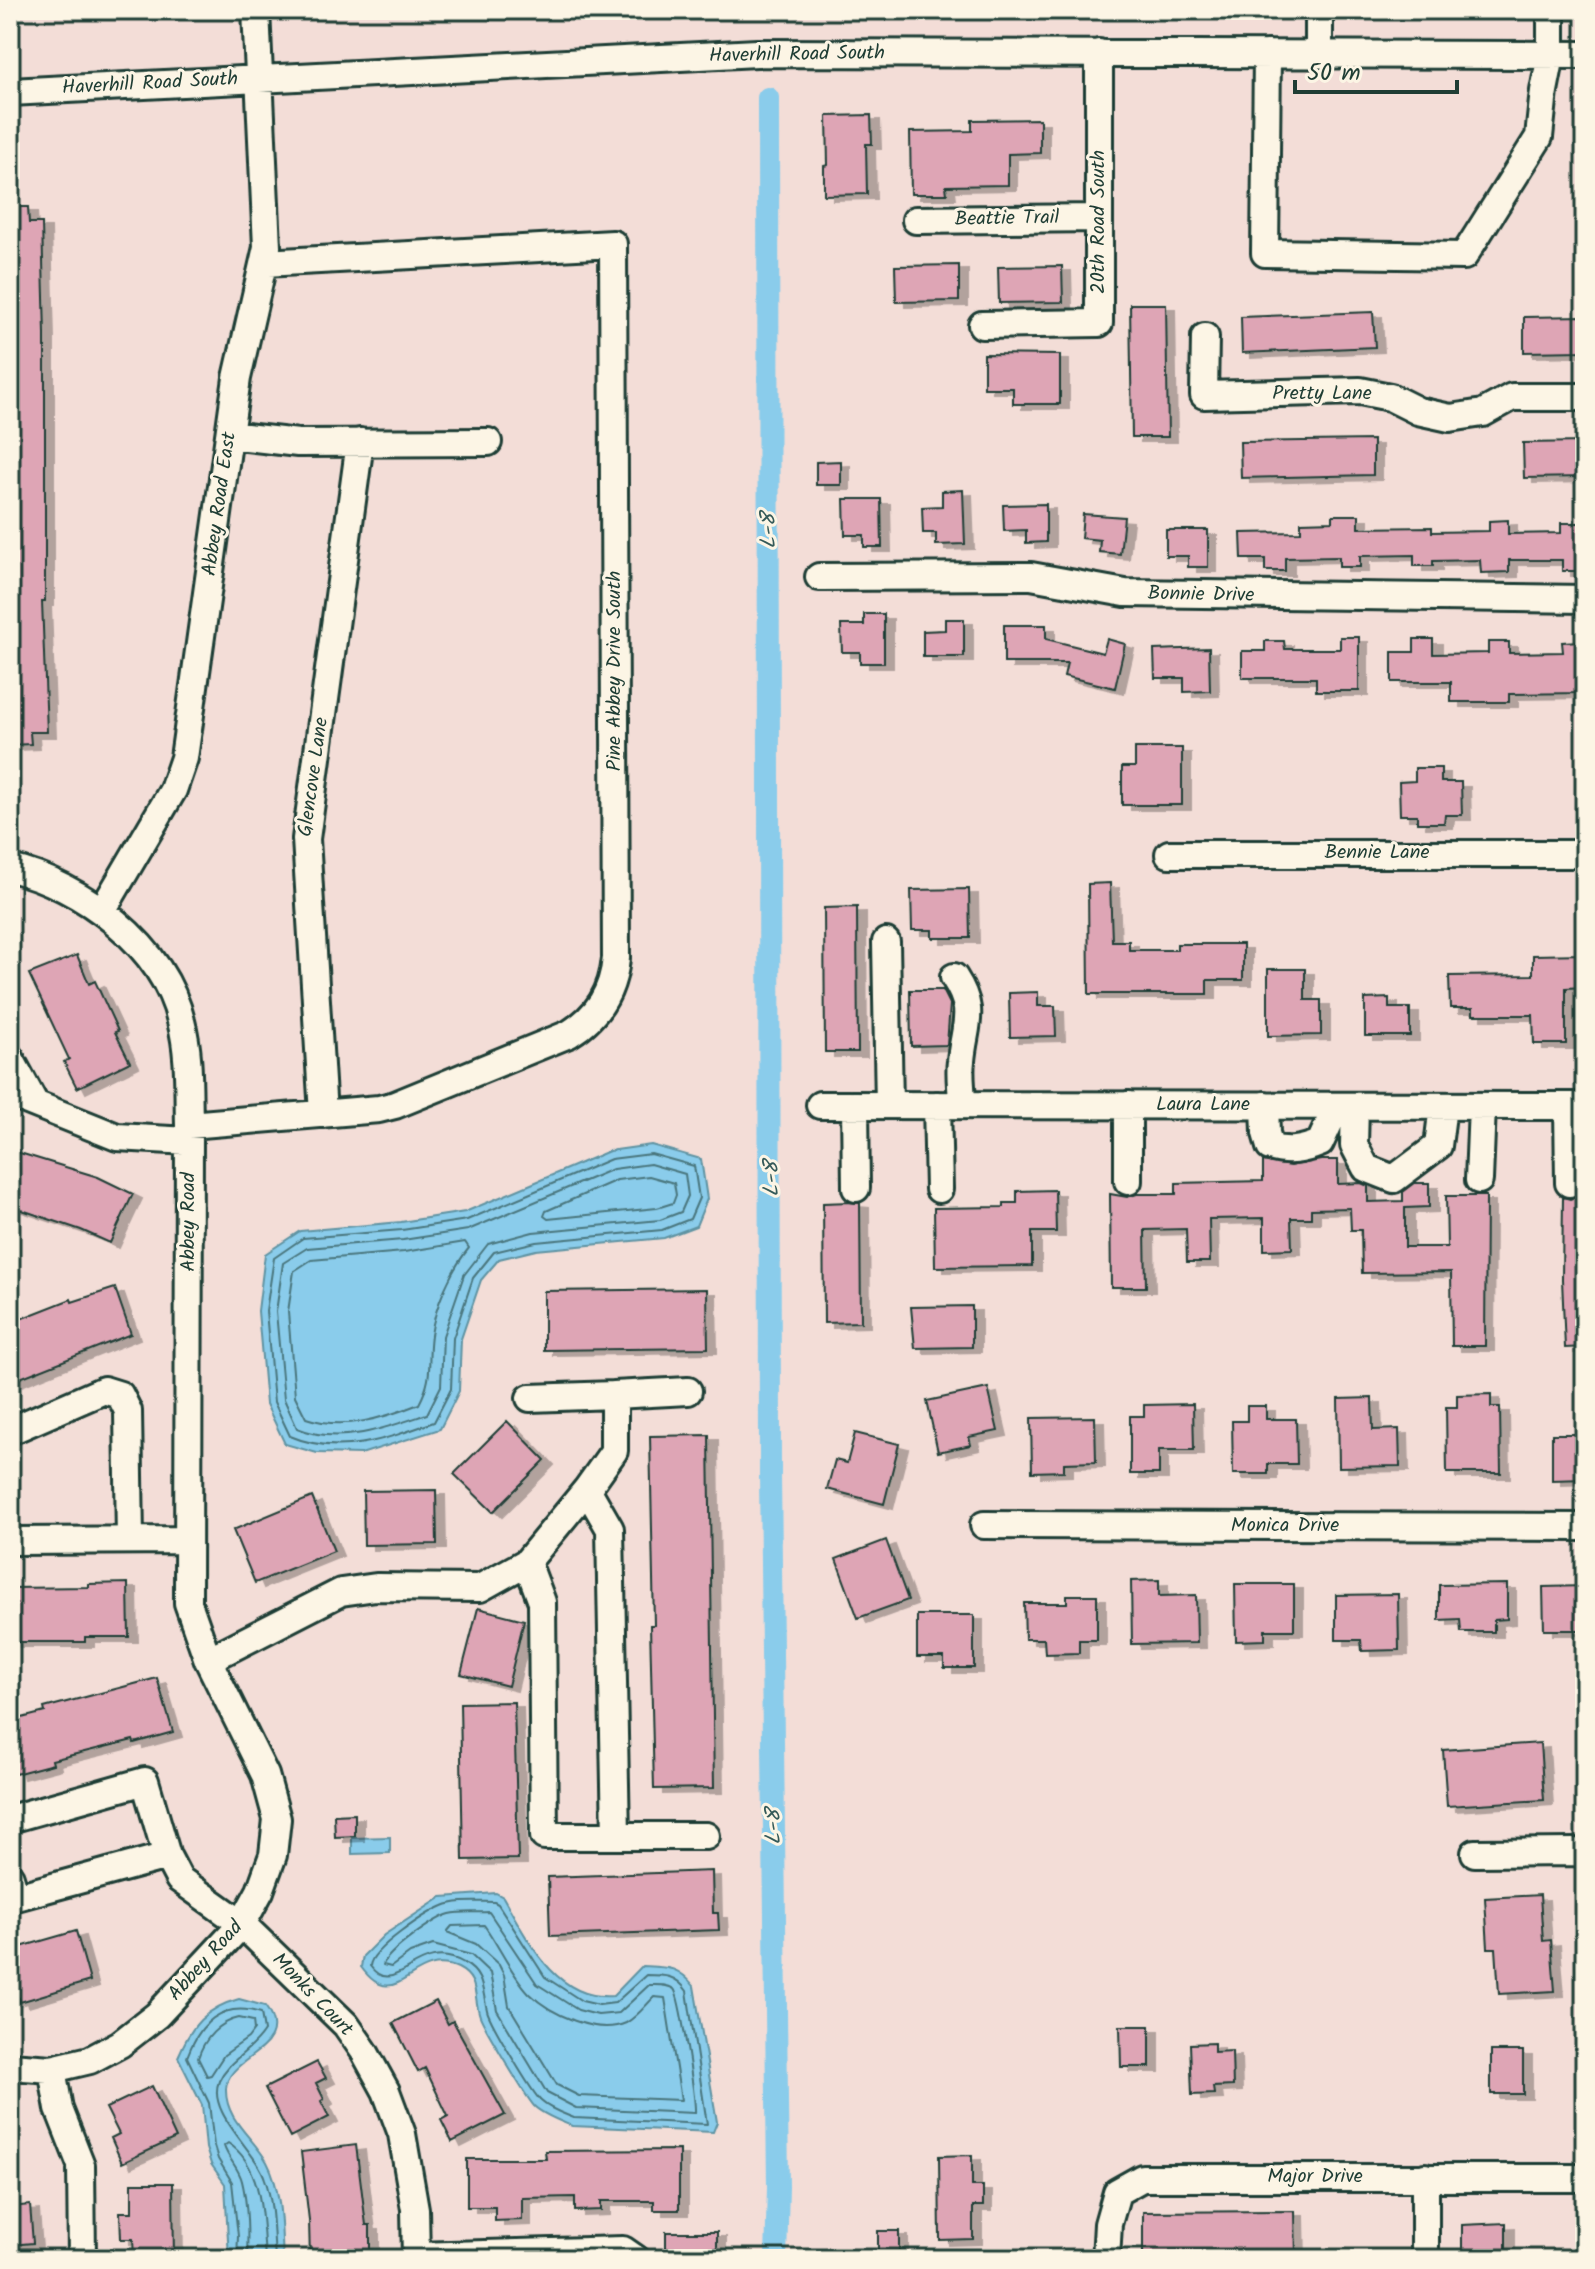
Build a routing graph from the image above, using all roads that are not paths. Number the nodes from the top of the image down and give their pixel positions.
1 (256, 10) edge
2 (1319, 10) edge
3 (1551, 10) edge
4 (1099, 53) junction
5 (1267, 54) junction
6 (1319, 54) junction
7 (1551, 55) junction
8 (1585, 55) edge
9 (259, 78) junction
10 (10, 92) edge
11 (1098, 218) junction
12 (916, 220) dead end
13 (264, 263) junction
14 (982, 325) dead end
15 (1205, 337) dead end
16 (1585, 397) edge
17 (229, 435) junction
18 (360, 442) junction
19 (488, 442) dead end
20 (819, 577) dead end
21 (1585, 599) edge
22 (1169, 854) dead end
23 (1585, 854) edge
24 (10, 868) edge
25 (102, 911) junction
26 (886, 942) dead end
27 (954, 977) dead end
28 (10, 1058) edge
29 (22, 1099) edge
30 (820, 1105) dead end
31 (855, 1105) junction
32 (889, 1105) junction
33 (950, 1105) junction
34 (1128, 1105) junction
35 (1265, 1105) junction
36 (1346, 1106) junction
37 (1443, 1106) junction
38 (1482, 1106) junction
39 (1576, 1106) edge
40 (323, 1114) junction
41 (189, 1133) junction
42 (1479, 1180) dead end
43 (1128, 1181) dead end
44 (1569, 1183) dead end
45 (856, 1188) dead end
46 (939, 1189) dead end
47 (688, 1391) dead end
48 (614, 1395) junction
49 (530, 1398) dead end
50 (10, 1431) edge
51 (587, 1489) junction
52 (984, 1525) dead end
53 (1585, 1527) edge
54 (130, 1539) junction
55 (188, 1540) junction
56 (10, 1541) edge
57 (527, 1562) junction
58 (208, 1660) junction
59 (10, 1819) edge
60 (616, 1836) junction
61 (706, 1836) dead end
62 (1475, 1853) dead end
63 (1585, 1855) edge
64 (167, 1856) junction
65 (10, 1877) edge
66 (242, 1924) junction
67 (10, 2066) edge
68 (52, 2069) junction
69 (1425, 2177) junction
70 (1585, 2178) edge
71 (416, 2257) edge
72 (82, 2259) edge
73 (636, 2259) edge
74 (1106, 2259) edge
75 (1425, 2259) edge

1 - 9 street, Abbey Road East
2 - 6 street
3 - 7 street
4 - 5 street, Haverhill Road South
4 - 9 street, Haverhill Road South
4 - 11 street, 20th Road South
5 - 6 street, Haverhill Road South
5 - 7 street
6 - 7 street, Haverhill Road South
7 - 8 street, Haverhill Road South
9 - 10 street, Haverhill Road South
9 - 13 street, Abbey Road East
11 - 12 street, Beattie Trail
11 - 14 street, 20th Road South
13 - 17 street, Abbey Road East
13 - 40 street, Pine Abbey Drive South
15 - 16 street, Pretty Lane
17 - 18 street
17 - 25 street, Abbey Road East
18 - 19 street
18 - 40 street, Glencove Lane
20 - 21 street, Bonnie Drive
22 - 23 street, Bennie Lane
24 - 25 street, Abbey Road
25 - 41 street, Abbey Road
26 - 32 street
27 - 33 street
28 - 29 street
29 - 41 street, Pine Abbey Drive South
30 - 31 street, Laura Lane
31 - 32 street, Laura Lane
31 - 45 street
32 - 33 street, Laura Lane
33 - 34 street, Laura Lane
33 - 46 street
34 - 35 street, Laura Lane
34 - 43 street
35 - 36 street, Laura Lane
35 - 36 street
36 - 37 street, Laura Lane
36 - 37 street
37 - 38 street, Laura Lane
38 - 39 street, Laura Lane
38 - 42 street
39 - 44 street
40 - 41 street, Pine Abbey Drive South
41 - 55 street, Abbey Road
47 - 48 street
48 - 49 street
48 - 51 street
50 - 54 street
51 - 57 street
51 - 60 street
52 - 53 street, Monica Drive
54 - 55 street
54 - 56 street
55 - 58 street, Abbey Road
57 - 58 street
57 - 60 street
58 - 66 street, Abbey Road
59 - 64 street
60 - 61 street
62 - 63 street
64 - 65 street
64 - 66 street, Monks Court
66 - 68 street, Abbey Road
66 - 71 street, Monks Court
67 - 68 street, Abbey Road
68 - 72 street
69 - 70 street, Major Drive
69 - 74 street, Major Drive
69 - 75 street
71 - 73 street, Monks Court

